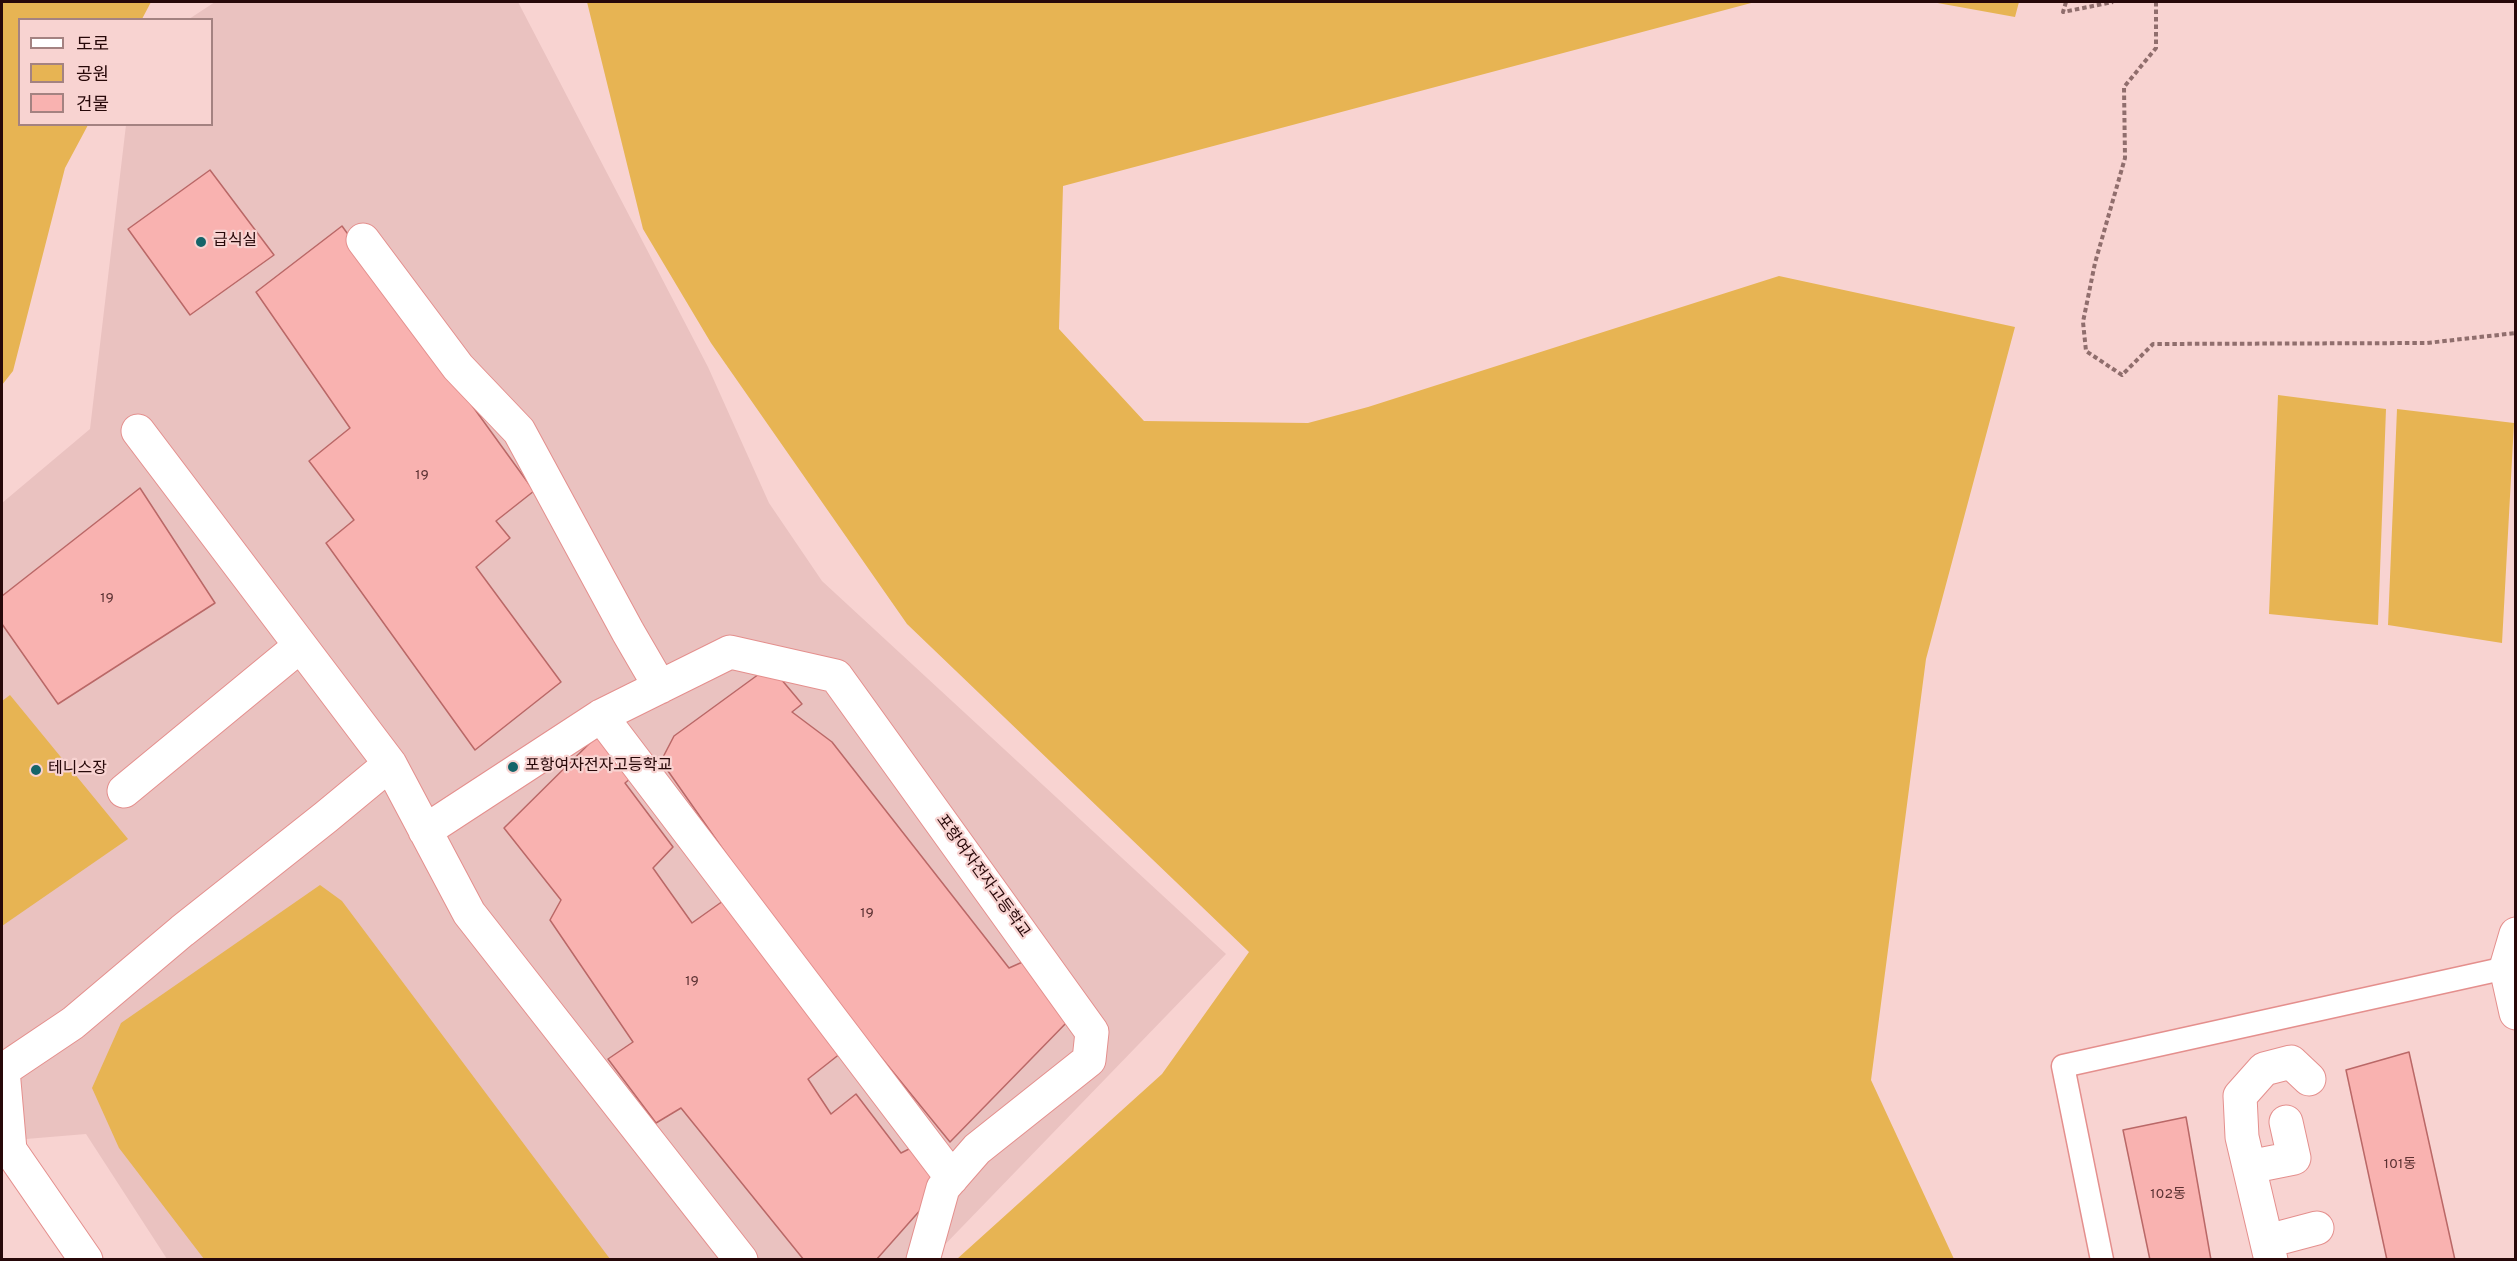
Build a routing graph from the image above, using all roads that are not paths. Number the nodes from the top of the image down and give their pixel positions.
1 (363, 240) dead end
2 (138, 431) dead end
3 (300, 646) junction
4 (660, 687) junction
5 (601, 716) junction
6 (390, 764) junction
7 (124, 791) dead end
8 (425, 831) junction
9 (2516, 934) edge
10 (2506, 968) junction
11 (2516, 1013) edge
12 (2309, 1079) dead end
13 (2286, 1122) dead end
14 (2249, 1167) junction
15 (952, 1178) junction
16 (2317, 1228) dead end
17 (2269, 1250) edge
18 (86, 1260) edge
19 (741, 1260) edge
20 (923, 1260) edge
21 (2102, 1260) edge

1 - 4 street
2 - 3 street
3 - 6 street
3 - 7 street
4 - 5 street, 포항여자전자고등학교
4 - 15 street, 포항여자전자고등학교
5 - 8 street, 포항여자전자고등학교
5 - 15 street
6 - 8 street
6 - 18 street
8 - 19 street
9 - 10 street
10 - 11 street
10 - 21 lane
12 - 14 street
13 - 14 street
14 - 17 street
15 - 20 street, 포항여자전자고등학교
16 - 17 street

